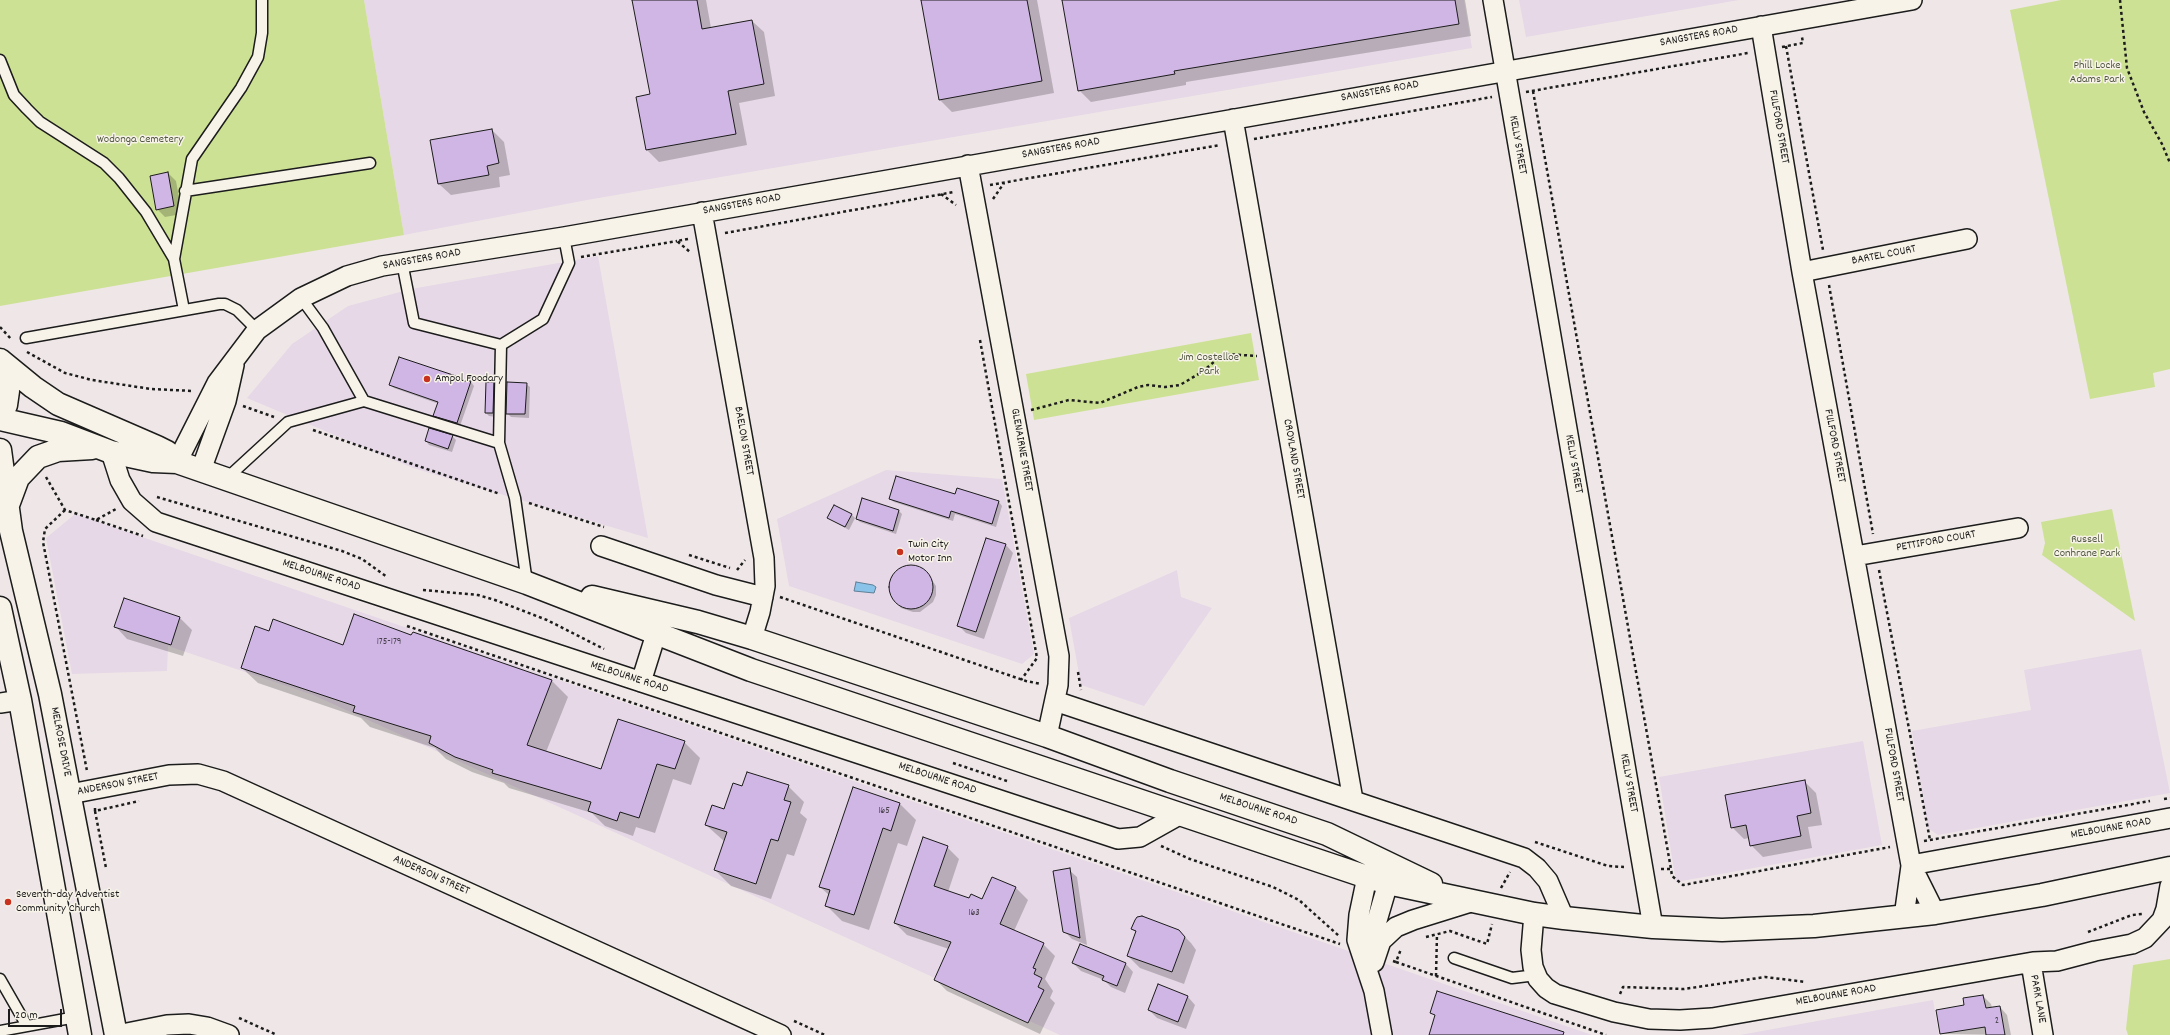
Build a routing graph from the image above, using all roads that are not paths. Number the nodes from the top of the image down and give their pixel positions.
1 (262, 0) edge
2 (1493, 0) edge
3 (1912, 0) edge
4 (1761, 26) junction
5 (0, 60) edge
6 (1504, 70) junction
7 (1233, 119) junction
8 (370, 163) dead end
9 (968, 165) junction
10 (185, 191) junction
11 (702, 212) junction
12 (564, 237) junction
13 (1967, 239) dead end
14 (174, 259) junction
15 (402, 262) junction
16 (1802, 272) junction
17 (301, 298) junction
18 (184, 310) junction
19 (257, 330) junction
20 (26, 338) dead end
21 (501, 345) junction
22 (236, 356) junction
23 (0, 361) edge
24 (364, 401) junction
25 (0, 419) edge
26 (499, 443) junction
27 (104, 449) junction
28 (0, 450) edge
29 (177, 462) junction
30 (201, 470) junction
31 (226, 479) junction
32 (7, 508) junction
33 (2018, 528) dead end
34 (601, 546) dead end
35 (1855, 556) junction
36 (526, 583) junction
37 (763, 598) junction
38 (0, 608) edge
39 (656, 634) junction
40 (752, 638) junction
41 (751, 670) junction
42 (641, 682) junction
43 (50, 694) junction
44 (10, 701) edge
45 (1055, 701) junction
46 (1048, 736) junction
47 (1170, 781) junction
48 (70, 794) junction
49 (37, 800) junction
50 (1353, 800) junction
51 (1172, 811) junction
52 (2170, 818) edge
53 (1386, 862) junction
54 (1911, 865) junction
55 (2170, 868) edge
56 (1367, 877) junction
57 (1388, 883) junction
58 (2170, 886) edge
59 (1464, 898) junction
60 (1936, 913) junction
61 (1534, 914) junction
62 (1904, 917) junction
63 (1564, 918) junction
64 (1653, 927) junction
65 (1454, 958) dead end
66 (1374, 962) junction
67 (2031, 963) junction
68 (1536, 975) junction
69 (0, 979) edge
70 (1374, 991) junction
71 (27, 1026) junction
72 (78, 1026) edge
73 (0, 1031) edge
74 (117, 1035) edge
75 (229, 1035) edge
76 (781, 1035) edge
77 (1382, 1035) edge
78 (2043, 1035) edge

1 - 10 lane
2 - 6 street, KELLY STREET
3 - 4 street, SANGSTERS ROAD
4 - 6 street, SANGSTERS ROAD
4 - 16 street, FULFORD STREET
5 - 14 lane
6 - 7 street, SANGSTERS ROAD
6 - 64 street, KELLY STREET
7 - 9 street, SANGSTERS ROAD
7 - 50 street, CROYLAND STREET
8 - 10 lane
9 - 11 street, SANGSTERS ROAD
9 - 45 street, GLENAIRNE STREET
10 - 14 lane
11 - 12 street, SANGSTERS ROAD
11 - 37 street, BAELON STREET
12 - 15 street, SANGSTERS ROAD
12 - 21 lane
13 - 16 street, BARTEL COURT
14 - 18 lane
15 - 17 street, SANGSTERS ROAD
15 - 21 lane
16 - 35 street, FULFORD STREET
17 - 19 street, SANGSTERS ROAD
17 - 24 lane
18 - 19 lane
18 - 20 lane
19 - 22 street, SANGSTERS ROAD
21 - 26 lane
22 - 29 street, SANGSTERS ROAD
22 - 30 street, SANGSTERS ROAD
23 - 25 main road
23 - 29 main road, MELBOURNE ROAD
24 - 26 lane
24 - 31 lane
25 - 27 main road, MELBOURNE ROAD
26 - 36 lane
27 - 29 main road, MELBOURNE ROAD
27 - 32 main road
27 - 42 street, MELBOURNE ROAD
28 - 32 main road, MELROSE DRIVE
29 - 30 main road, MELBOURNE ROAD
30 - 31 main road, MELBOURNE ROAD
31 - 36 main road, MELBOURNE ROAD
32 - 43 main road, MELROSE DRIVE
33 - 35 street, PETTIFORD COURT
34 - 37 street
35 - 54 street, FULFORD STREET
36 - 39 main road, MELBOURNE ROAD
36 - 40 main road, MELBOURNE ROAD
37 - 40 street, BAELON STREET
38 - 44 main road
39 - 41 main road, MELBOURNE ROAD
39 - 42 street
40 - 41 main road, BAELON STREET
40 - 46 main road, MELBOURNE ROAD
41 - 51 main road, MELBOURNE ROAD
42 - 51 street, MELBOURNE ROAD
43 - 44 main road
43 - 48 main road, MELROSE DRIVE
44 - 49 main road
45 - 46 street, GLENAIRNE STREET
45 - 50 street
46 - 47 main road, MELBOURNE ROAD
47 - 51 main road
47 - 53 main road, MELBOURNE ROAD
48 - 49 main road
48 - 74 main road, MELROSE DRIVE
48 - 76 street, ANDERSON STREET
49 - 72 main road
50 - 63 street
51 - 56 main road, MELBOURNE ROAD
52 - 54 street, MELBOURNE ROAD
53 - 56 main road
53 - 57 main road
53 - 59 main road, MELBOURNE ROAD
54 - 60 street, FULFORD STREET
54 - 62 street, FULFORD STREET
55 - 60 main road, MELBOURNE ROAD
56 - 57 main road, MELBOURNE ROAD
56 - 70 street
57 - 59 main road, MELBOURNE ROAD
57 - 66 street
58 - 67 street, MELBOURNE ROAD
59 - 61 main road, MELBOURNE ROAD
59 - 66 street
60 - 62 main road, MELBOURNE ROAD
61 - 63 main road, MELBOURNE ROAD
61 - 68 street
62 - 64 main road, MELBOURNE ROAD
63 - 64 main road, MELBOURNE ROAD
65 - 68 lane
66 - 70 street
67 - 68 street, MELBOURNE ROAD
67 - 78 street, PARK LANE
69 - 71 lane
70 - 77 street
71 - 72 lane
71 - 73 lane
74 - 75 street

